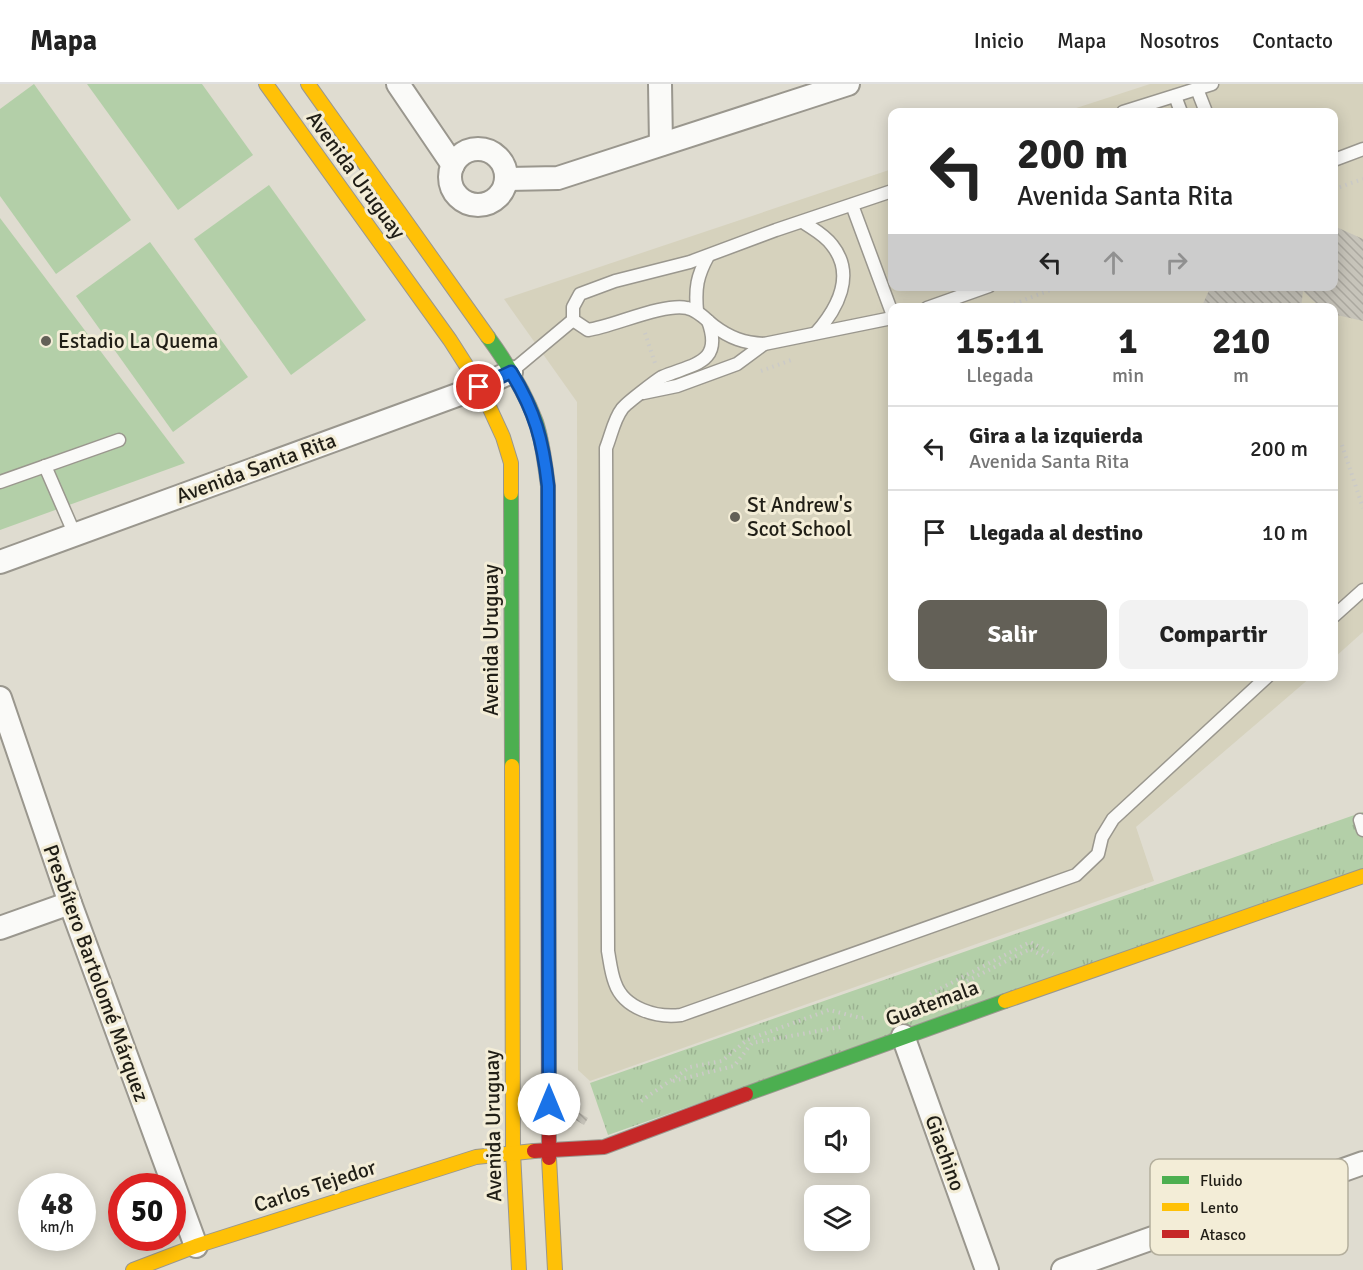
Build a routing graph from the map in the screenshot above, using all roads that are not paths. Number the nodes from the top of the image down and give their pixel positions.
1 (266, 84) edge
2 (309, 84) edge
3 (398, 84) edge
4 (660, 84) edge
5 (848, 84) edge
6 (1212, 84) edge
7 (1197, 89) junction
8 (1175, 96) junction
9 (1137, 108) edge
10 (1180, 108) edge
11 (1204, 108) edge
12 (661, 144) junction
13 (1363, 149) edge
14 (1338, 158) edge
15 (453, 165) junction
16 (506, 179) junction
17 (888, 192) edge
18 (852, 205) junction
19 (802, 222) junction
20 (708, 255) junction
21 (975, 291) edge
22 (888, 303) edge
23 (941, 303) edge
24 (696, 311) junction
25 (888, 319) edge
26 (573, 320) junction
27 (708, 321) junction
28 (816, 333) junction
29 (764, 344) junction
30 (511, 372) junction
31 (479, 387) junction
32 (642, 393) junction
33 (119, 440) dead end
34 (45, 466) junction
35 (0, 482) edge
36 (75, 535) junction
37 (0, 562) edge
38 (1363, 590) edge
39 (1338, 612) edge
40 (1263, 681) edge
41 (0, 698) edge
42 (1363, 876) edge
43 (70, 903) junction
44 (0, 928) edge
45 (903, 1036) junction
46 (549, 1151) junction
47 (513, 1152) junction
48 (1363, 1163) edge
49 (1348, 1168) edge
50 (1150, 1239) edge
51 (196, 1246) junction
52 (135, 1270) edge
53 (519, 1270) edge
54 (555, 1270) edge
55 (987, 1270) edge
56 (1063, 1270) edge

1 - 31 main road, Avenida Uruguay
2 - 30 main road, Avenida Uruguay
3 - 15 street
4 - 12 street
5 - 12 street
6 - 7 lane
7 - 8 lane
7 - 11 lane
8 - 9 lane
8 - 10 lane
12 - 16 street
13 - 14 lane
15 - 16 street
15 - 16 street
17 - 18 lane
18 - 19 lane
18 - 22 lane
19 - 20 lane
19 - 28 lane
20 - 24 lane
20 - 26 lane
21 - 23 lane
24 - 26 lane
24 - 27 lane
25 - 28 lane
26 - 30 lane
27 - 29 lane
27 - 32 lane
28 - 29 lane
29 - 32 lane
30 - 31 street, Avenida Santa Rita
30 - 46 main road, Avenida Uruguay
31 - 36 street, Avenida Santa Rita
31 - 47 main road, Avenida Uruguay
32 - 40 lane
33 - 34 lane
34 - 35 lane
34 - 36 lane
36 - 37 street, Avenida Santa Rita
38 - 39 lane
41 - 43 street, Presbítero Bartolomé Márquez
42 - 45 main road, Guatemala
43 - 44 street
43 - 51 street, Presbítero Bartolomé Márquez
45 - 46 main road, Guatemala
45 - 55 street, Giachino
46 - 47 main road, Guatemala
46 - 54 main road, Avenida Uruguay
47 - 51 main road, Carlos Tejedor
47 - 53 main road, Avenida Uruguay
48 - 49 street
50 - 56 street
51 - 52 main road, Carlos Tejedor

